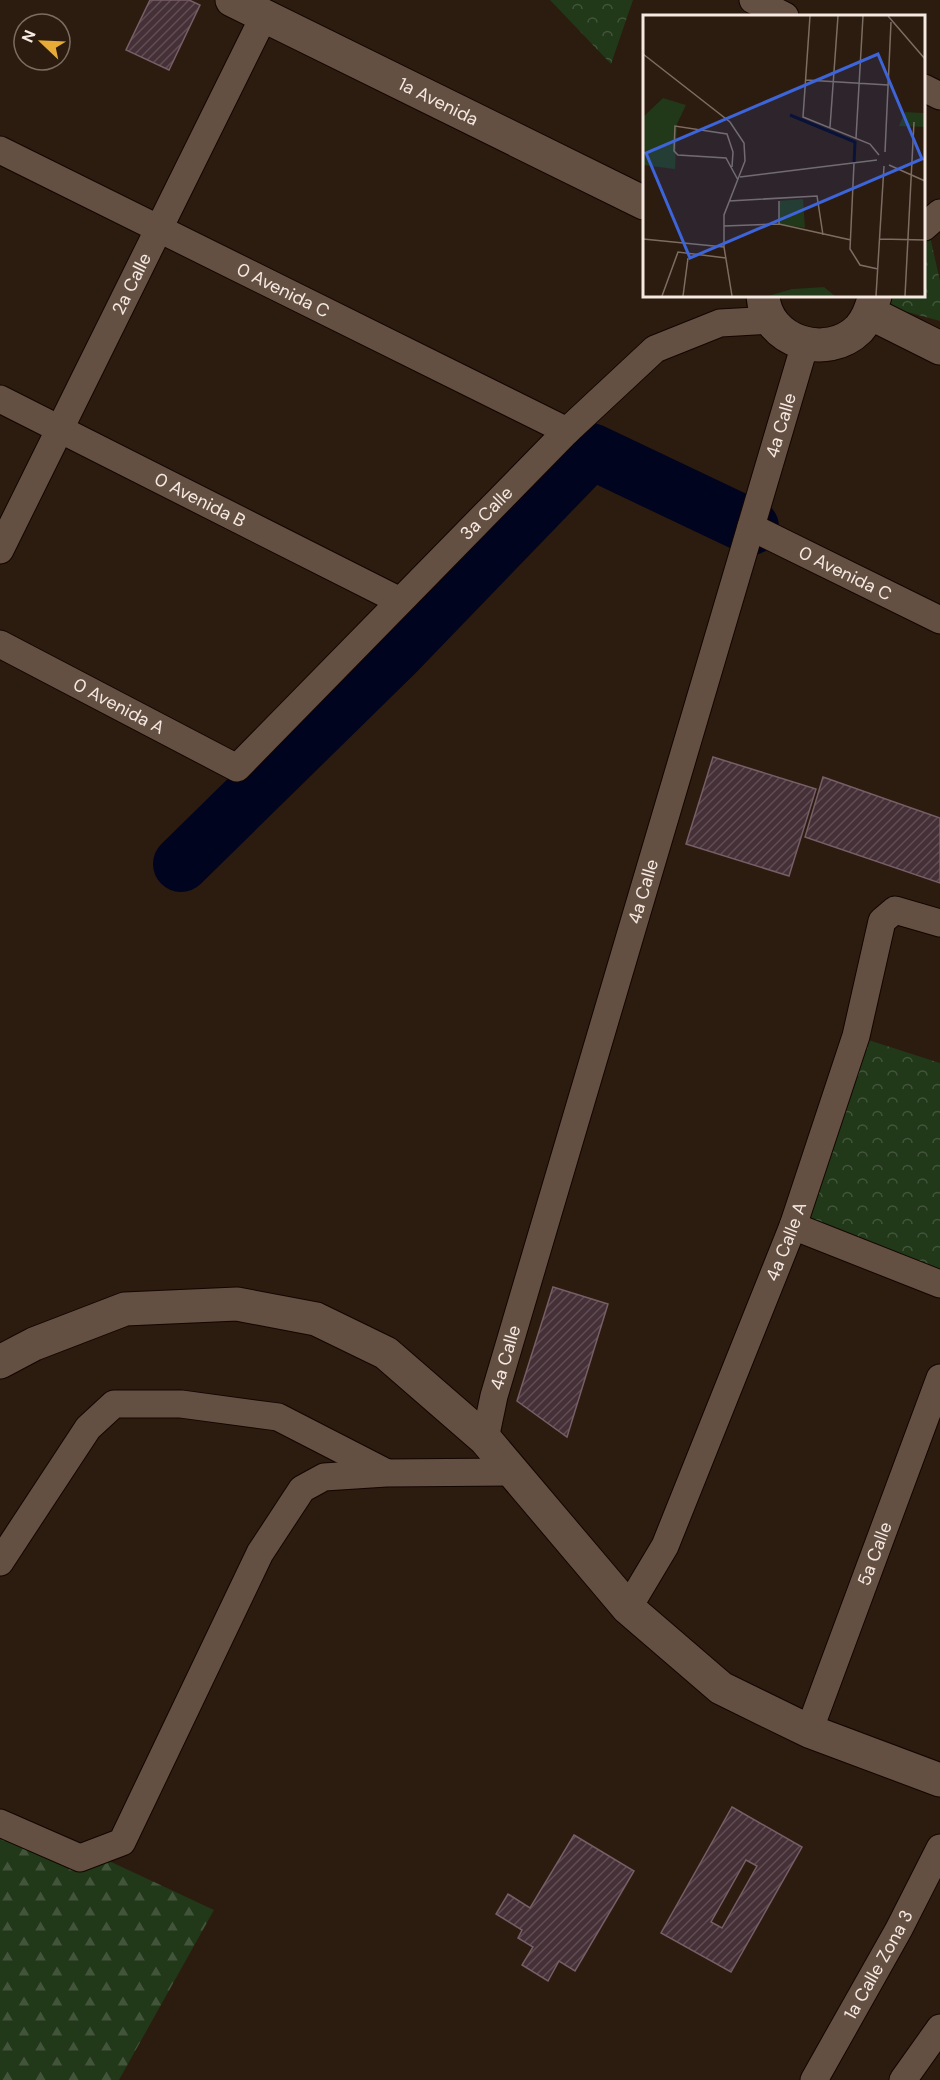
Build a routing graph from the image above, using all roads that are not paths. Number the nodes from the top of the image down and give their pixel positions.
1 (232, 0) edge
2 (753, 0) edge
3 (783, 15) edge
4 (264, 16) junction
5 (925, 88) edge
6 (940, 96) edge
7 (0, 150) edge
8 (643, 202) edge
9 (940, 213) edge
10 (925, 226) edge
11 (160, 228) junction
12 (872, 304) edge
13 (767, 308) edge
14 (804, 344) junction
15 (940, 348) edge
16 (0, 399) edge
17 (60, 430) junction
18 (567, 431) junction
19 (751, 527) junction
20 (0, 550) edge
21 (400, 601) junction
22 (940, 620) edge
23 (0, 644) edge
24 (237, 768) joint
25 (940, 923) edge
26 (794, 1226) junction
27 (940, 1284) edge
28 (0, 1362) edge
29 (940, 1378) edge
30 (485, 1439) junction
31 (513, 1472) junction
32 (386, 1473) junction
33 (0, 1562) edge
34 (628, 1608) junction
35 (809, 1731) junction
36 (940, 1780) edge
37 (0, 1823) edge
38 (940, 1848) edge
39 (940, 2028) edge
40 (814, 2080) edge
41 (903, 2080) edge

1 - 4 main road, 1a Avenida
2 - 3 street
4 - 8 main road, 1a Avenida
4 - 11 street, 2a Calle
5 - 6 street
7 - 11 street, 0 Avenida C
9 - 10 street
11 - 17 street, 2a Calle
11 - 18 street, 0 Avenida C
12 - 14 main road
12 - 15 main road
13 - 14 main road
13 - 18 street, 3a Calle
14 - 19 street, 4a Calle
16 - 17 street, 0 Avenida B
17 - 20 street, 2a Calle
17 - 21 street, 0 Avenida B
18 - 21 street, 3a Calle
19 - 22 street, 0 Avenida C
19 - 30 street, 4a Calle
21 - 24 street, 3a Calle
23 - 24 street, 0 Avenida A
25 - 26 street, 4a Calle A
26 - 27 street
26 - 34 street, 4a Calle A
28 - 30 main road
29 - 35 street, 5a Calle
30 - 31 main road
31 - 32 street
31 - 34 main road
32 - 33 street
32 - 37 street
34 - 35 main road
35 - 36 main road
38 - 40 street, 1a Calle Zona 3
39 - 41 street

